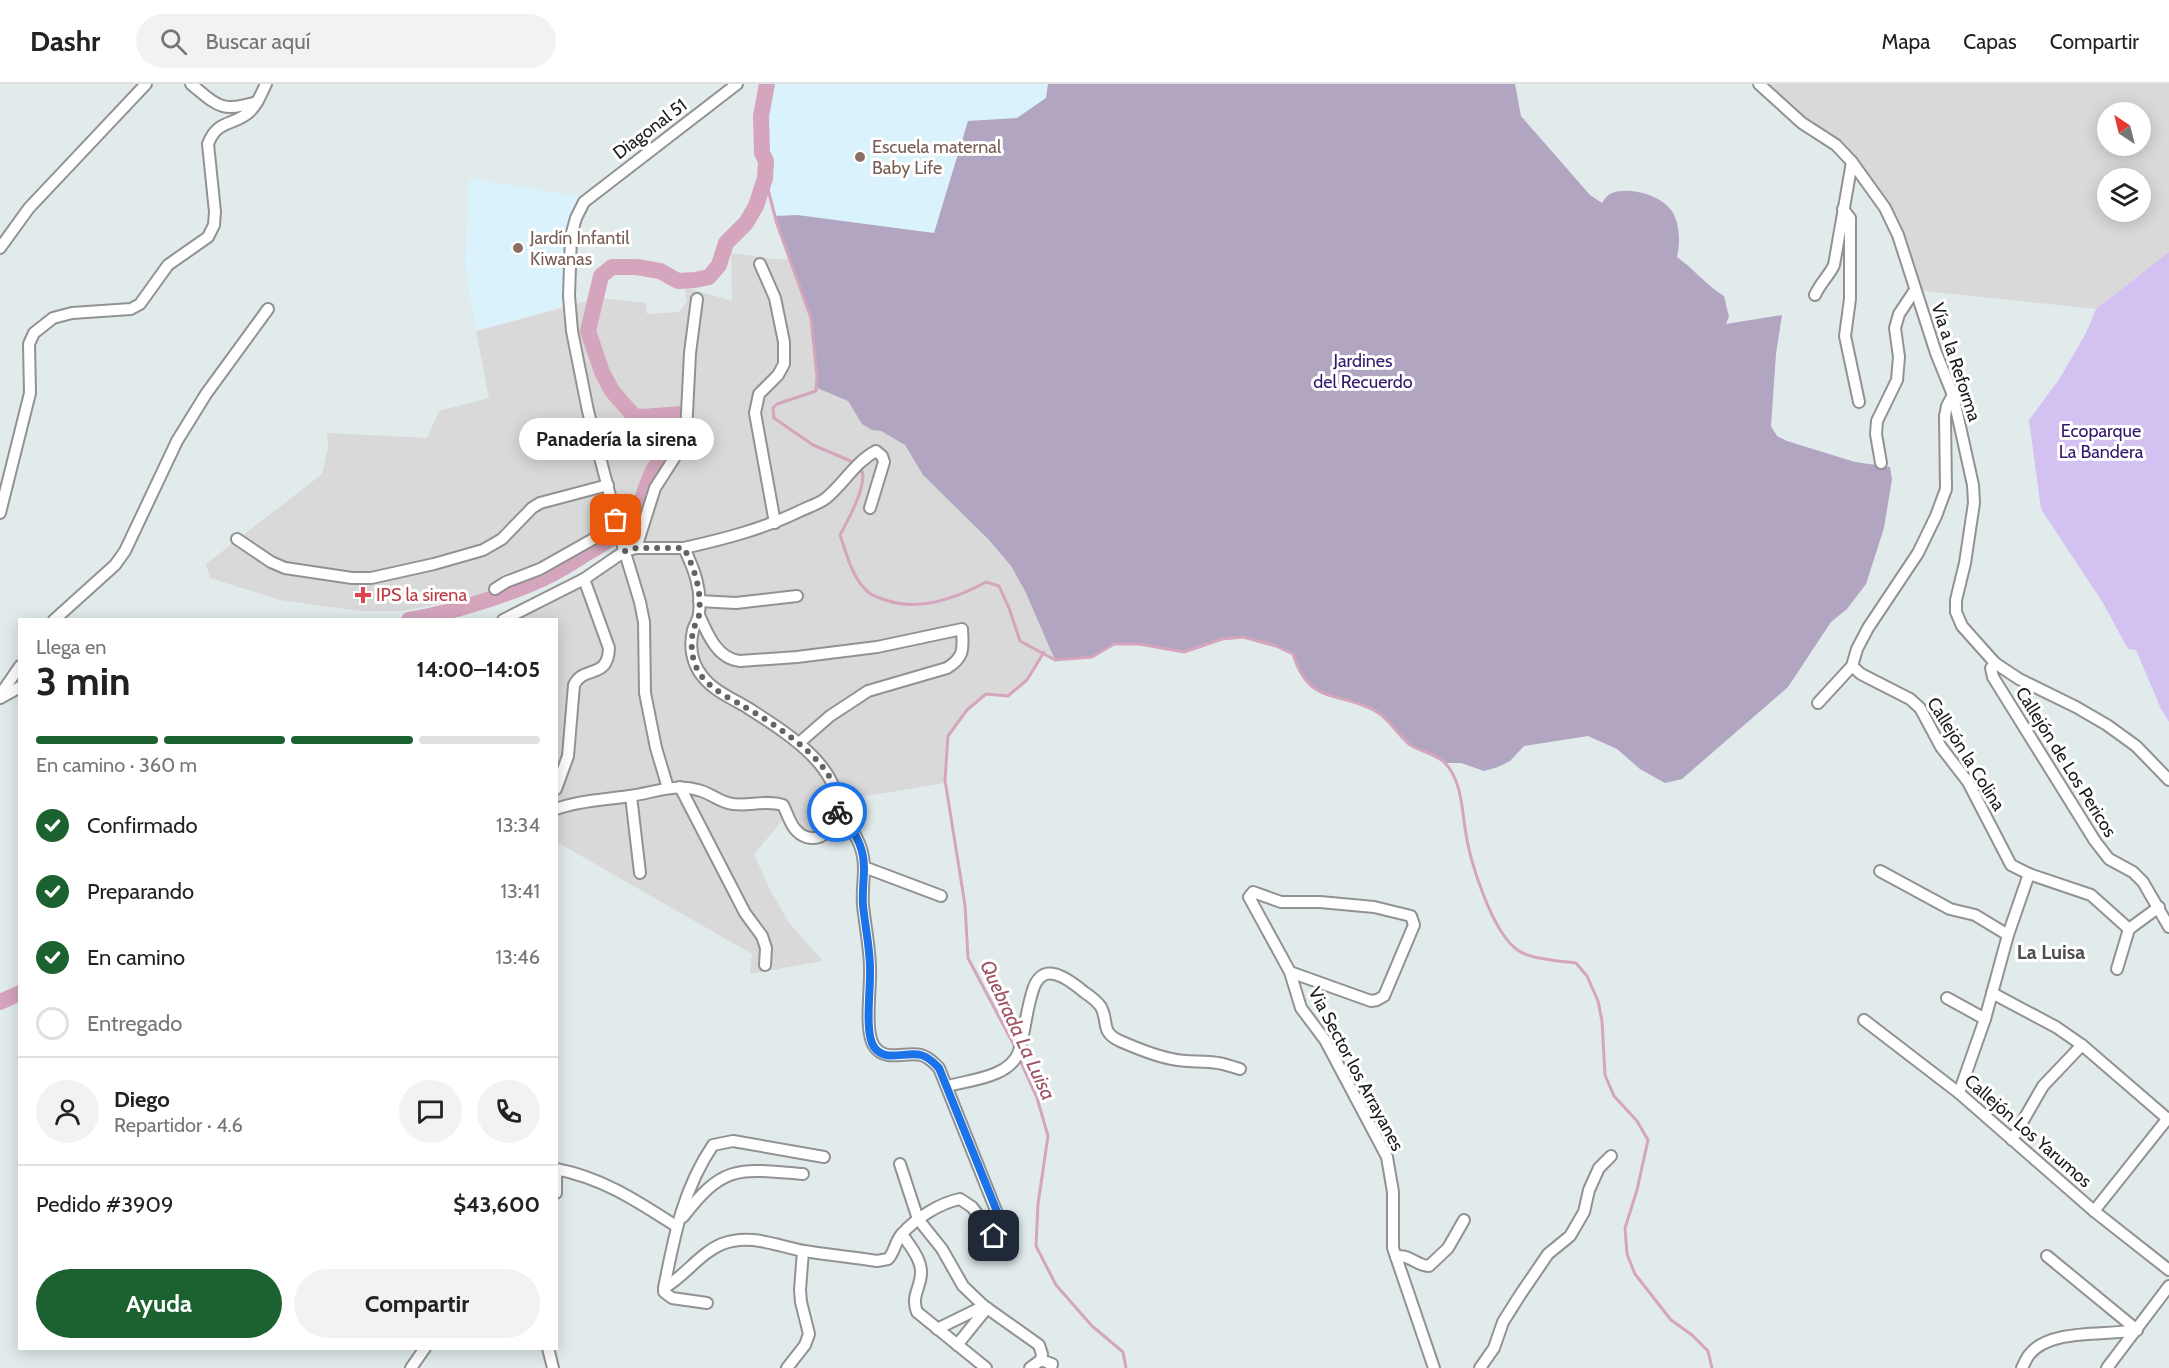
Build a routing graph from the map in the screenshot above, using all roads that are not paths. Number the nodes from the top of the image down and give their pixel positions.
1 (146, 84) edge
2 (191, 84) edge
3 (266, 84) edge
4 (736, 84) edge
5 (1759, 84) edge
6 (258, 102) junction
7 (1852, 162) junction
8 (1843, 209) junction
9 (0, 248) edge
10 (760, 264) dead end
11 (1915, 290) junction
12 (1815, 295) dead end
13 (697, 299) dead end
14 (268, 309) dead end
15 (1953, 395) junction
16 (1859, 402) dead end
17 (1881, 463) dead end
18 (608, 485) junction
19 (870, 508) dead end
20 (0, 513) edge
21 (617, 523) junction
22 (775, 523) junction
23 (237, 539) dead end
24 (628, 547) junction
25 (684, 548) junction
26 (584, 579) junction
27 (495, 589) dead end
28 (797, 596) dead end
29 (699, 601) junction
30 (524, 615) edge
31 (699, 615) junction
32 (56, 618) edge
33 (1995, 663) junction
34 (1852, 666) junction
35 (18, 669) edge
36 (18, 688) edge
37 (0, 697) edge
38 (1818, 703) dead end
39 (799, 743) junction
40 (2169, 780) edge
41 (558, 784) edge
42 (680, 787) junction
43 (668, 788) junction
44 (631, 796) junction
45 (558, 809) edge
46 (837, 812) junction
47 (864, 867) junction
48 (1880, 871) dead end
49 (640, 873) dead end
50 (2029, 874) junction
51 (940, 896) dead end
52 (2159, 907) junction
53 (2169, 927) edge
54 (2129, 929) junction
55 (2008, 935) junction
56 (765, 964) dead end
57 (2117, 969) dead end
58 (1290, 972) junction
59 (1992, 993) junction
60 (1947, 998) dead end
61 (1985, 1018) junction
62 (1864, 1020) dead end
63 (2082, 1045) junction
64 (1240, 1069) dead end
65 (948, 1086) junction
66 (1959, 1093) junction
67 (2168, 1119) edge
68 (2012, 1140) junction
69 (1611, 1156) dead end
70 (824, 1157) dead end
71 (900, 1164) dead end
72 (558, 1171) edge
73 (803, 1174) dead end
74 (2094, 1211) junction
75 (918, 1219) junction
76 (1464, 1220) dead end
77 (676, 1226) junction
78 (902, 1234) junction
79 (803, 1251) junction
80 (2047, 1256) dead end
81 (1396, 1257) junction
82 (2169, 1269) edge
83 (2169, 1286) edge
84 (664, 1288) junction
85 (707, 1303) dead end
86 (986, 1307) junction
87 (937, 1329) junction
88 (2137, 1330) junction
89 (957, 1345) junction
90 (424, 1350) edge
91 (548, 1350) edge
92 (1041, 1360) junction
93 (411, 1368) edge
94 (553, 1368) edge
95 (787, 1368) edge
96 (986, 1368) edge
97 (1030, 1368) edge
98 (1051, 1368) edge
99 (1434, 1368) edge
100 (1480, 1368) edge
101 (2022, 1368) edge
102 (2107, 1368) edge

1 - 9 street
2 - 6 street
3 - 6 street
4 - 18 street, Diagonal 51
5 - 7 street, Vía a la Reforma
6 - 20 street
7 - 8 street
7 - 11 street, Vía a la Reforma
8 - 12 street
8 - 16 street
10 - 22 street
11 - 15 street, Vía a la Reforma
11 - 17 street
13 - 24 street
14 - 32 street
15 - 33 street, Vía a la Reforma
15 - 34 street
18 - 21 street
18 - 23 street
19 - 22 street
21 - 24 street
21 - 27 street
22 - 25 street
24 - 25 street
24 - 26 street
24 - 43 street
25 - 29 street
26 - 30 street
26 - 41 street
28 - 29 street
29 - 31 street
31 - 39 street
31 - 39 street
33 - 40 street, Vía a la Reforma
33 - 52 street, Callejón de Los Pericos
34 - 38 street
34 - 50 street, Callejón la Colina
35 - 37 street
36 - 37 street
39 - 46 street
42 - 43 street
42 - 46 street
42 - 56 street
43 - 44 street
44 - 45 street
44 - 49 street
46 - 47 street
47 - 51 street
47 - 65 street
48 - 55 street
50 - 54 street, Callejón la Colina
50 - 55 street
52 - 53 street, Callejón de Los Pericos
52 - 54 street
54 - 57 street
55 - 59 street
58 - 58 street, Via Sector los Arrayanes
58 - 81 street, Via Sector los Arrayanes
59 - 61 street
59 - 63 street
60 - 61 street
61 - 66 street
62 - 66 street, Callejón Los Yarumos
63 - 67 street
63 - 68 street
64 - 65 street
65 - 75 street
66 - 68 street, Callejón Los Yarumos
67 - 74 street
68 - 74 street, Callejón Los Yarumos
69 - 100 street
70 - 77 street
71 - 75 street
72 - 77 street
73 - 77 street
74 - 82 street, Callejón Los Yarumos
75 - 78 street
75 - 86 street
76 - 81 street
77 - 84 street
78 - 79 street
78 - 87 street
79 - 84 street
79 - 95 street
80 - 88 street
81 - 99 street, Via Sector los Arrayanes
83 - 88 street
84 - 85 street
86 - 87 street
86 - 89 street
86 - 92 street
87 - 89 street
88 - 101 street
88 - 102 street
89 - 96 street
90 - 93 street
91 - 94 street
92 - 97 street
92 - 98 street

